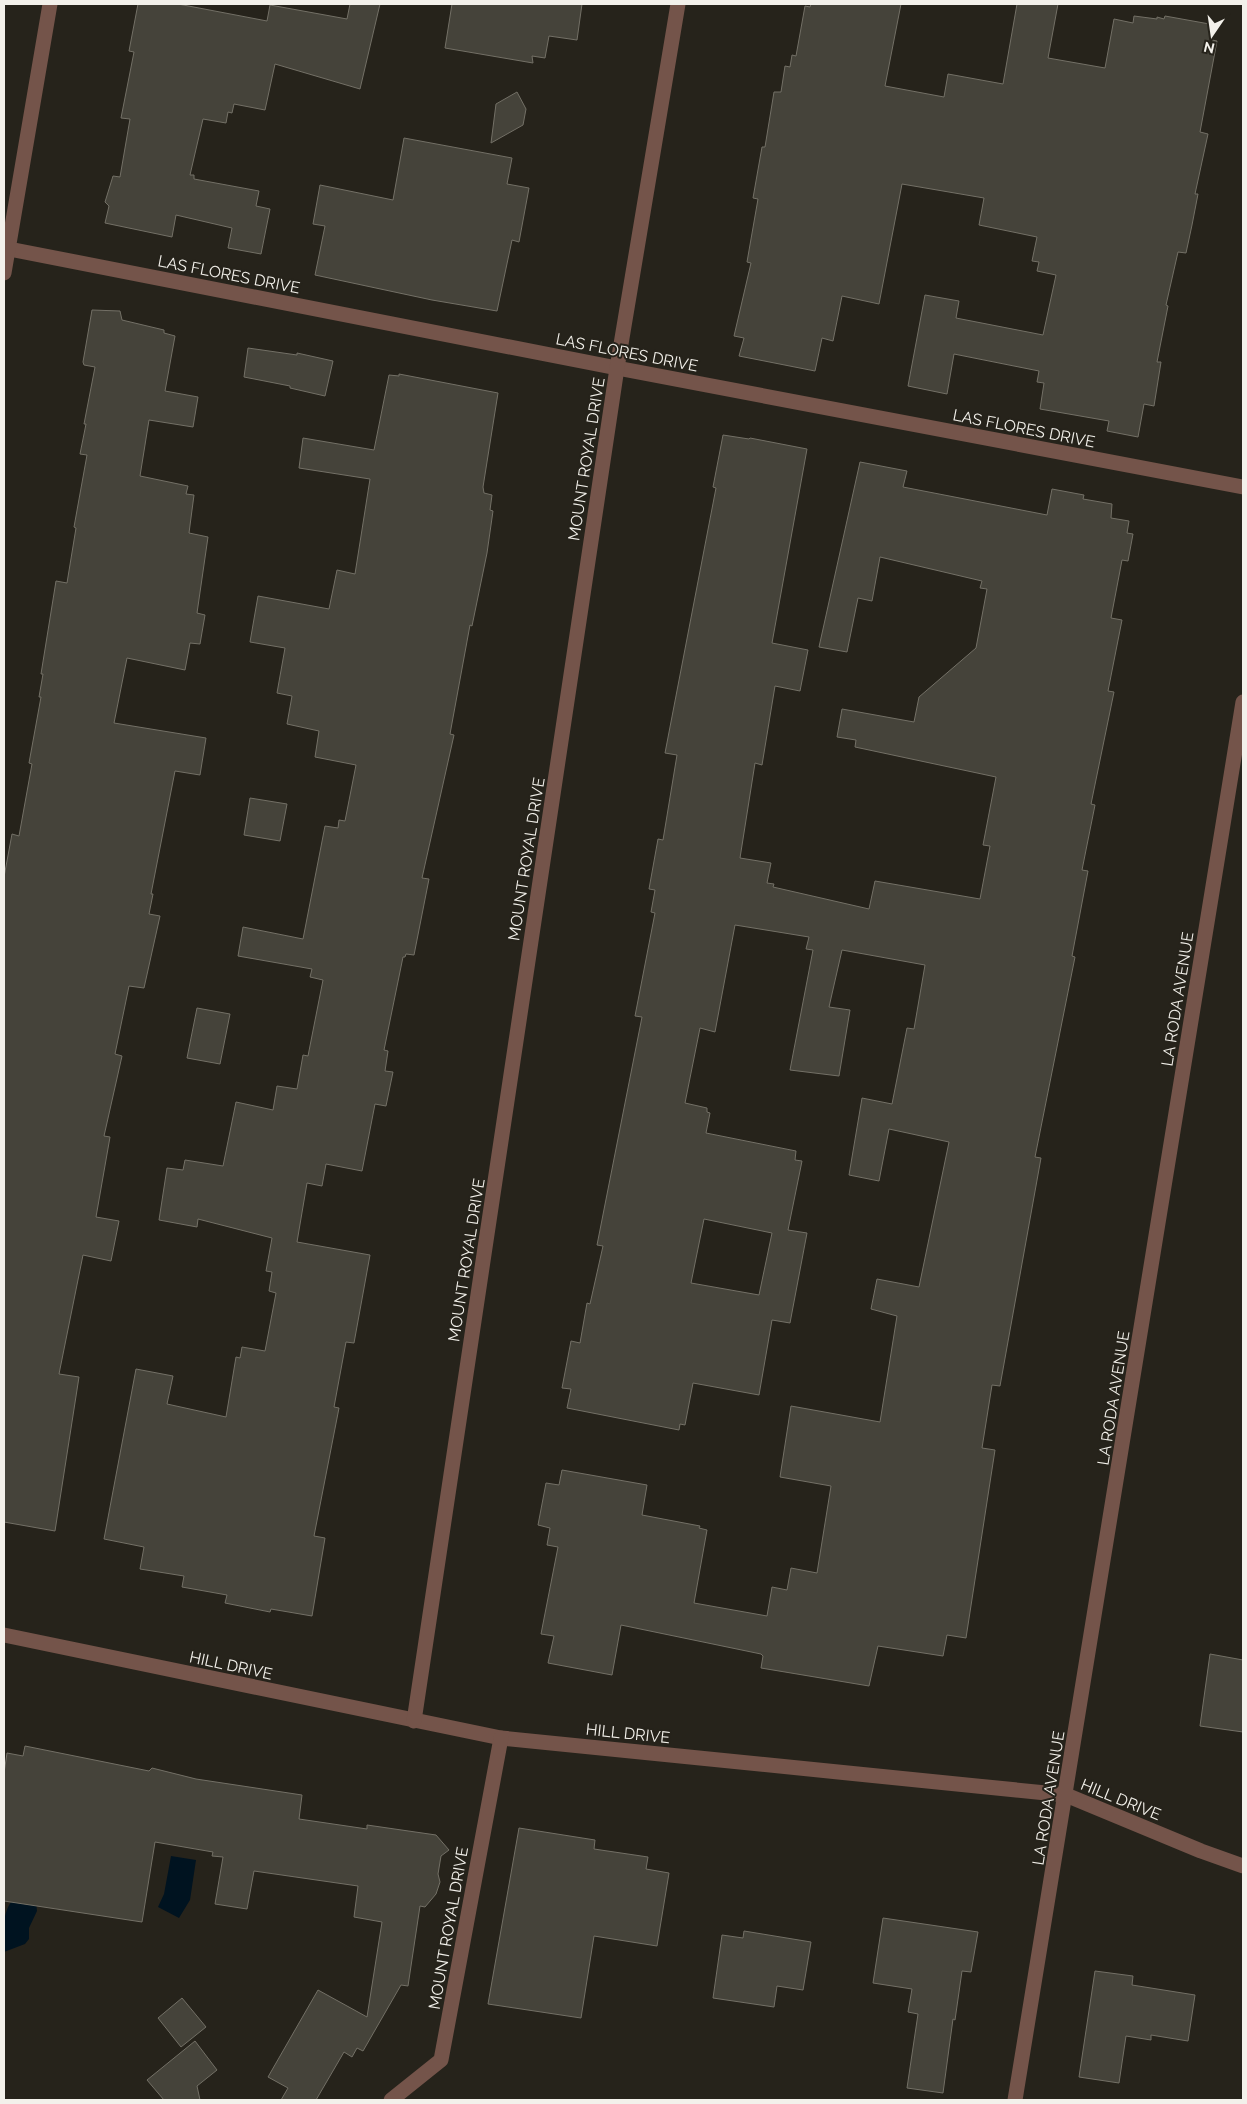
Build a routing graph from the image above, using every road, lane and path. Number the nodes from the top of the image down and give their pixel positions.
1 (50, 4) edge
2 (678, 4) edge
3 (6, 248) edge
4 (4, 273) edge
5 (617, 368) junction
6 (1243, 487) edge
7 (1243, 702) edge
8 (4, 1636) edge
9 (414, 1721) junction
10 (501, 1738) junction
11 (1066, 1796) junction
12 (1243, 1866) edge
13 (391, 2100) edge
14 (1015, 2100) edge

1 - 3 street
2 - 5 street, MOUNT ROYAL DRIVE
3 - 4 street
3 - 5 street, LAS FLORES DRIVE
5 - 6 street, LAS FLORES DRIVE
5 - 9 street, MOUNT ROYAL DRIVE
7 - 11 street, LA RODA AVENUE
8 - 9 street, HILL DRIVE
9 - 10 street, HILL DRIVE
10 - 11 street, HILL DRIVE
10 - 13 street, MOUNT ROYAL DRIVE
11 - 12 street, HILL DRIVE
11 - 14 street, LA RODA AVENUE

